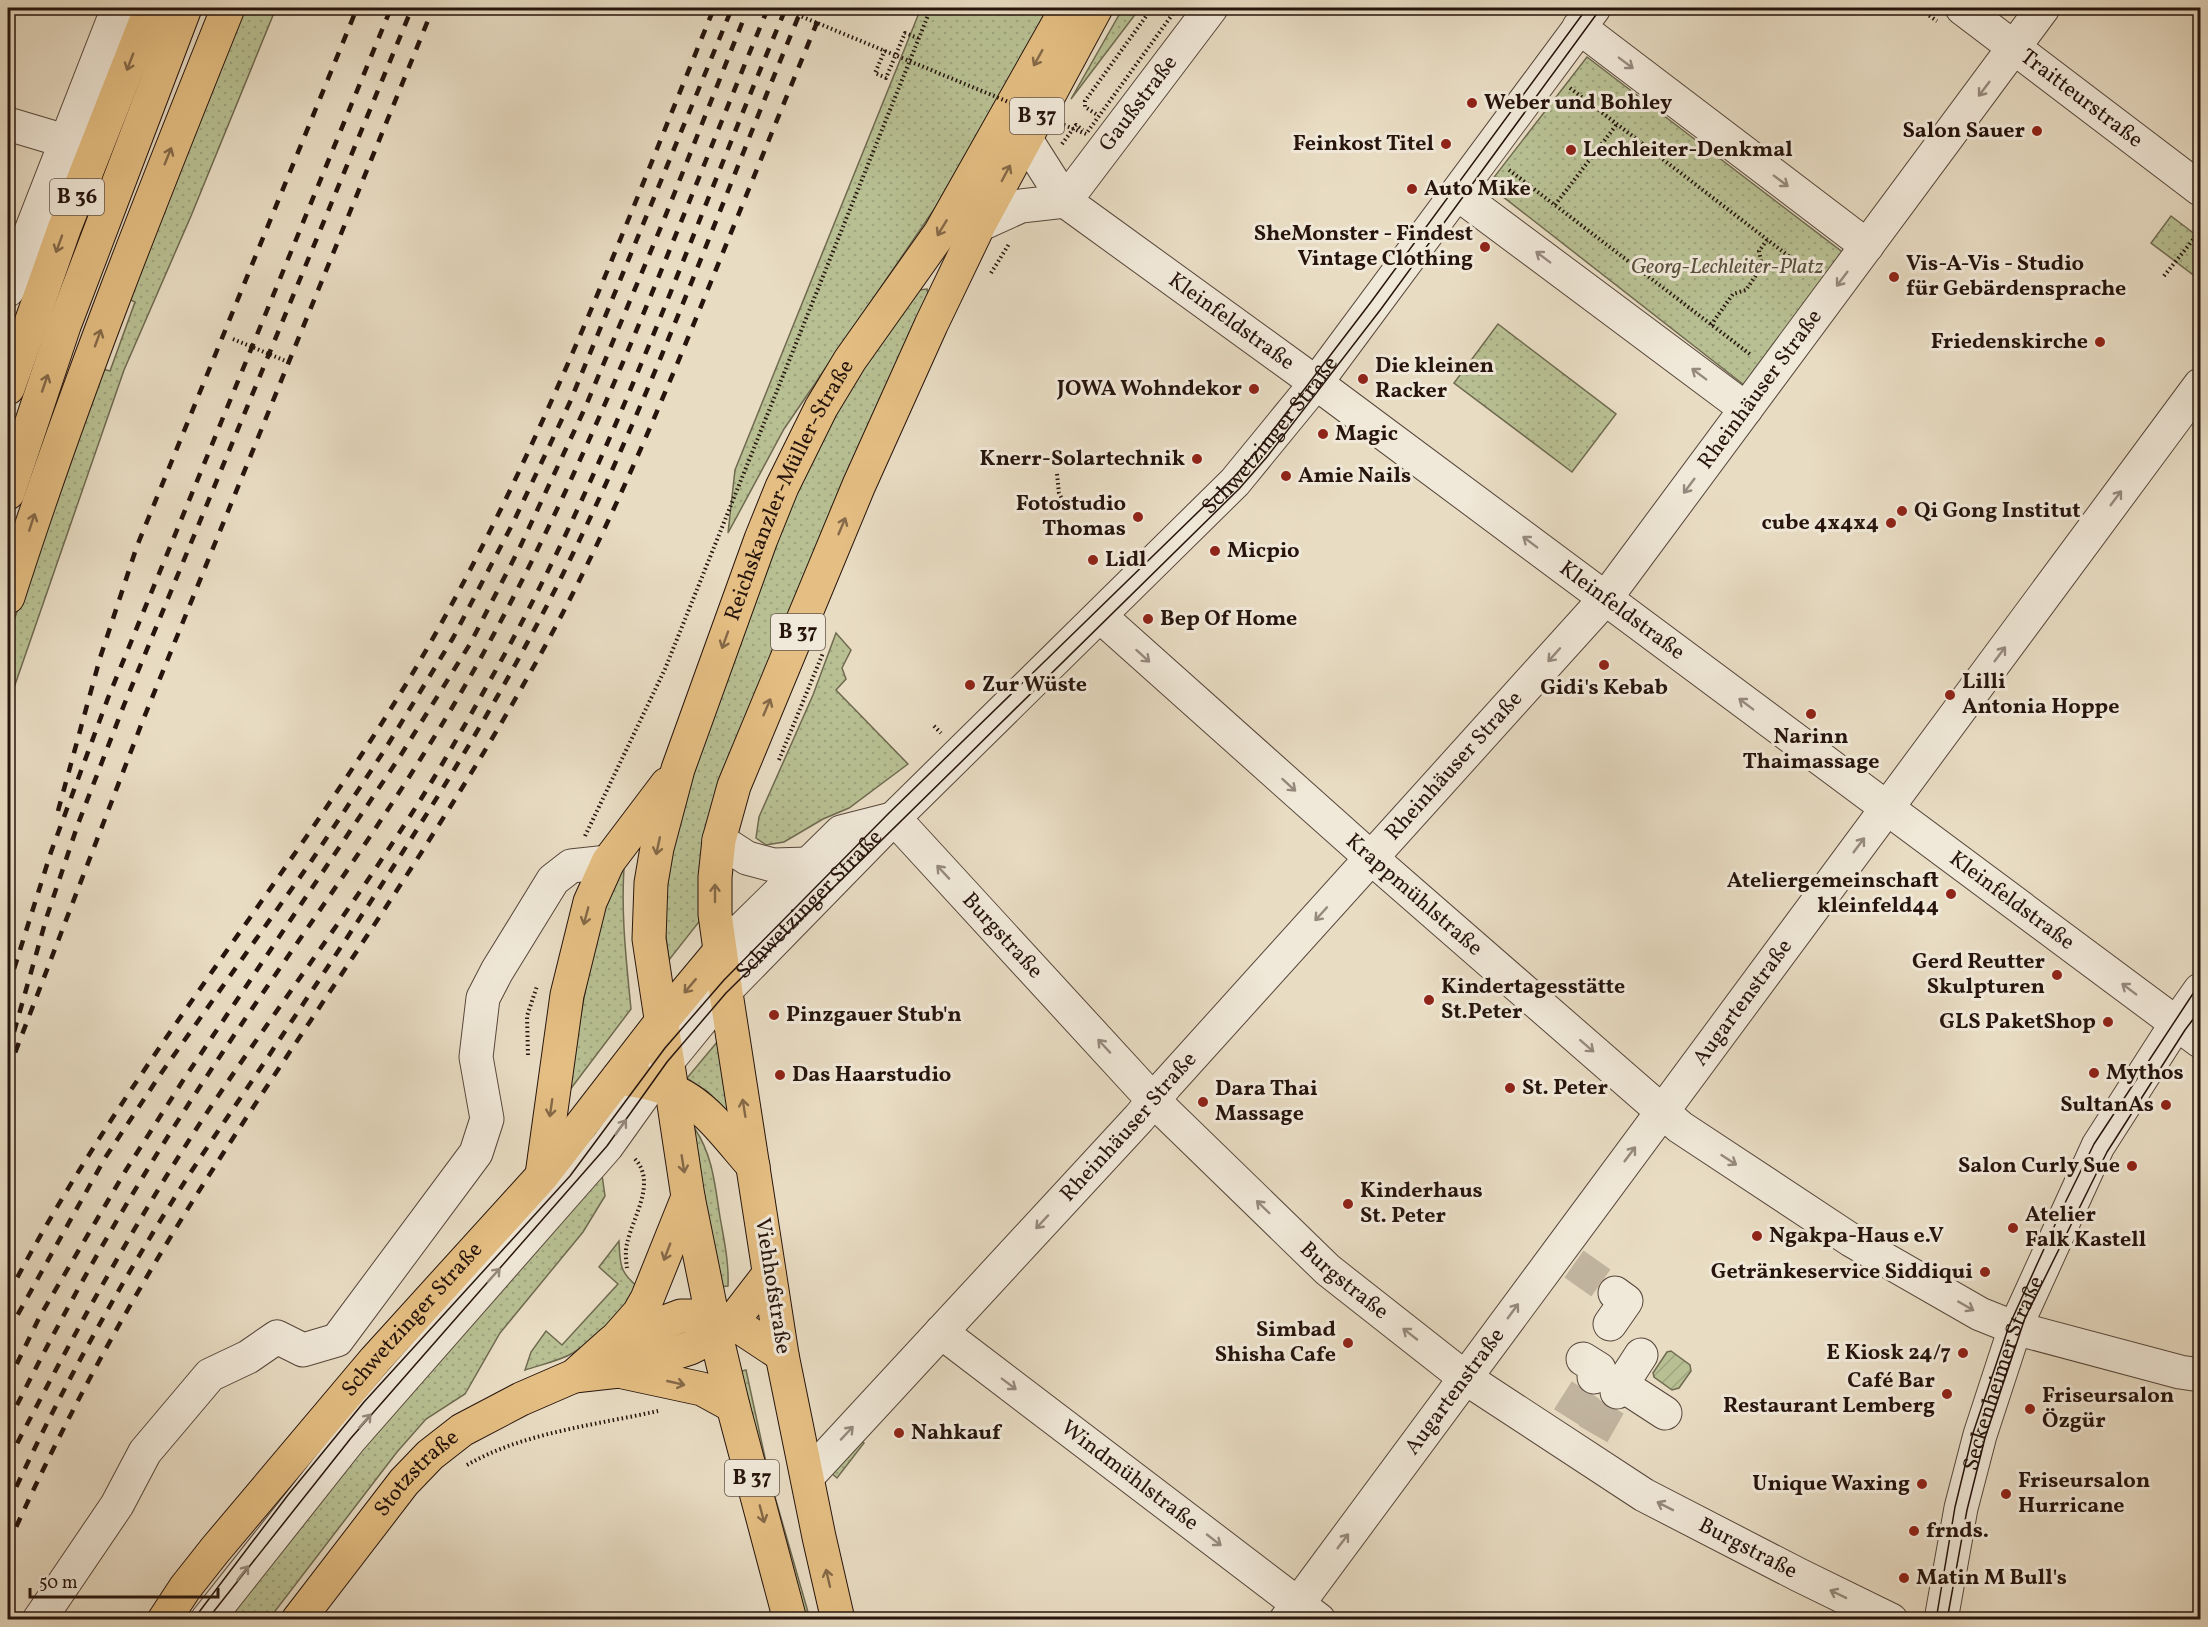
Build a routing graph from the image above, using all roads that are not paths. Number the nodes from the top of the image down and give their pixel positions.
1 (118, 8) edge
2 (151, 8) edge
3 (185, 8) edge
4 (228, 8) edge
5 (1067, 8) edge
6 (1096, 8) edge
7 (1211, 8) edge
8 (1962, 8) edge
9 (2043, 8) edge
10 (1587, 17) edge
11 (2014, 47) junction
12 (8, 124) edge
13 (1025, 138) junction
14 (65, 141) junction
15 (2200, 189) edge
16 (1458, 194) junction
17 (1065, 201) junction
18 (979, 225) junction
19 (1867, 246) junction
20 (8, 290) edge
21 (1316, 383) junction
22 (2200, 384) edge
23 (8, 388) edge
24 (1746, 409) junction
25 (8, 494) edge
26 (8, 597) edge
27 (1605, 598) junction
28 (1100, 616) junction
29 (678, 769) junction
30 (1886, 808) junction
31 (894, 818) junction
32 (719, 840) junction
33 (1371, 858) junction
34 (608, 862) junction
35 (808, 864) junction
36 (720, 951) junction
37 (2200, 990) edge
38 (725, 991) junction
39 (661, 1022) junction
40 (2188, 1032) edge
41 (618, 1078) junction
42 (664, 1078) junction
43 (1153, 1100) junction
44 (1661, 1111) junction
45 (753, 1166) junction
46 (542, 1176) junction
47 (688, 1197) junction
48 (768, 1274) junction
49 (720, 1324) junction
50 (2014, 1328) junction
51 (941, 1332) junction
52 (782, 1355) junction
53 (1641, 1355) dead end
54 (615, 1357) junction
55 (2200, 1375) edge
56 (1464, 1377) junction
57 (733, 1406) junction
58 (1665, 1413) dead end
59 (306, 1443) junction
60 (808, 1476) junction
61 (1300, 1614) edge
62 (39, 1620) edge
63 (164, 1620) edge
64 (184, 1620) edge
65 (207, 1620) edge
66 (298, 1620) edge
67 (790, 1620) edge
68 (838, 1620) edge
69 (1891, 1620) edge
70 (1941, 1620) edge

1 - 14 street
2 -> 23 main road, B 36
25 -> 3 main road, B 36
26 -> 4 main road
5 -> 29 main road, Reichskanzler-Müller-Straße / B 37
6 - 13 main road, B 37
7 - 17 street, Gaußstraße
8 - 11 street, Traitteurstraße
9 - 11 street, Rheinhäuser Straße
10 - 16 street, Schwetzinger Straße
10 -> 19 street
11 - 15 street, Traitteurstraße
11 -> 19 street, Rheinhäuser Straße
12 - 14 street
13 - 17 street, Kleinfeldstraße
18 -> 13 main road, B 37
14 - 20 street
16 - 21 street, Schwetzinger Straße
24 -> 16 street
17 - 18 street
17 - 21 street, Kleinfeldstraße
32 -> 18 main road, B 37
19 -> 24 street, Rheinhäuser Straße
27 -> 21 street, Kleinfeldstraße
21 - 28 street, Schwetzinger Straße
30 -> 22 street, Augartenstraße
24 -> 27 street, Rheinhäuser Straße
30 -> 27 street, Kleinfeldstraße
27 -> 33 street, Rheinhäuser Straße
28 - 31 street, Schwetzinger Straße
28 -> 33 street, Krappmühlstraße
29 - 34 main road
29 -> 39 main road, Reichskanzler-Müller-Straße / B 37
40 -> 30 street, Kleinfeldstraße
44 -> 30 street, Augartenstraße
31 - 35 street, Schwetzinger Straße
31 - 38 street, Schwetzinger Straße
43 -> 31 street, Burgstraße
32 - 35 street
36 -> 32 main road, B 37
33 -> 43 street, Rheinhäuser Straße
33 -> 44 street, Krappmühlstraße
34 -> 46 main road
34 - 62 street
35 - 36 street, Schwetzinger Straße
36 - 38 main road, Viehhofstraße / B 37
36 -> 39 main road, Schwetzinger Straße
37 - 40 street, Seckenheimer Straße
38 - 42 street, Schwetzinger Straße
45 -> 38 main road, Viehhofstraße / B 37
39 - 41 main road, Schwetzinger Straße
39 - 42 main road, B 37
40 - 50 street, Seckenheimer Straße
41 - 42 main road
41 - 46 main road, Schwetzinger Straße
42 - 45 main road
42 -> 47 main road, B 37
65 -> 42 street, Schwetzinger Straße
43 -> 51 street, Rheinhäuser Straße
56 -> 43 street, Burgstraße
44 -> 50 street, Krappmühlstraße
56 -> 44 street, Augartenstraße
45 - 48 main road, Viehhofstraße / B 37
46 - 59 main road, Schwetzinger Straße
47 - 49 main road, B 37
47 -> 54 main road
48 - 49 main road
48 - 52 main road, Viehhofstraße / B 37
49 - 52 main road
49 - 54 main road, Stotzstraße
49 - 57 main road, B 37
50 - 55 street, Krappmühlstraße
50 - 70 street, Seckenheimer Straße
60 -> 51 street, Rheinhäuser Straße
51 -> 61 street, Windmühlstraße
52 - 60 main road, Viehhofstraße / B 37
53 - 58 street
54 -> 57 main road
54 - 66 main road, Stotzstraße
61 -> 56 street, Augartenstraße
69 -> 56 street, Burgstraße
57 -> 67 main road, B 37
59 - 63 main road, Schwetzinger Straße
59 - 64 street
68 -> 60 main road, Viehhofstraße / B 37

